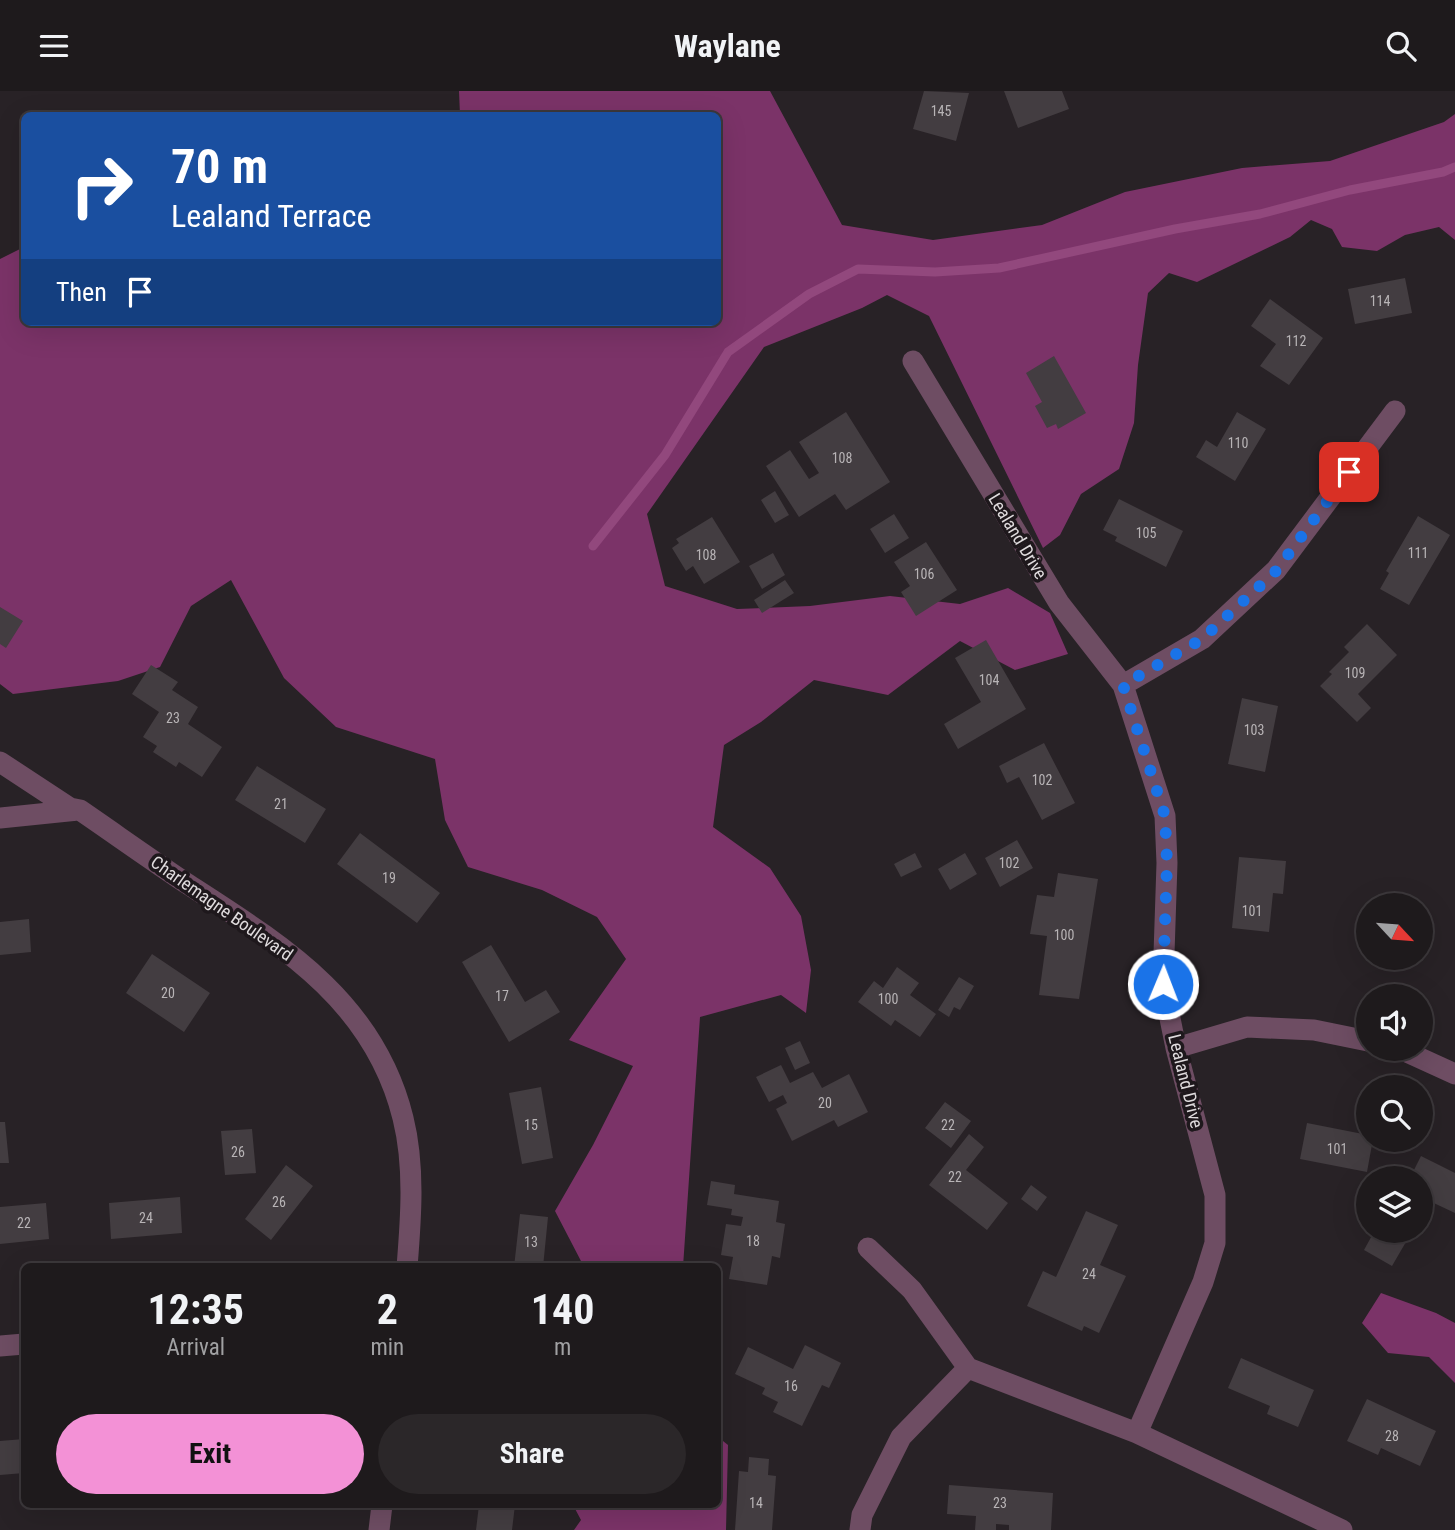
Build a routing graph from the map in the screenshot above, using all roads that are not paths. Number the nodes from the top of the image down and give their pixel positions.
1 (913, 361) dead end
2 (1395, 411) dead end
3 (1123, 685) junction
4 (0, 762) edge
5 (80, 810) junction
6 (0, 818) edge
7 (1356, 1039) edge
8 (1176, 1048) junction
9 (1428, 1061) edge
10 (1455, 1073) edge
11 (868, 1248) dead end
12 (407, 1263) edge
13 (21, 1344) edge
14 (0, 1346) edge
15 (968, 1368) junction
16 (1136, 1433) junction
17 (382, 1508) edge
18 (379, 1530) edge
19 (860, 1530) edge
20 (1342, 1530) edge

1 - 3 street, Lealand Drive
2 - 3 street
3 - 8 street, Lealand Drive
4 - 5 street, Charlemagne Boulevard
5 - 6 street
5 - 12 street, Charlemagne Boulevard
7 - 8 street
8 - 16 street, Lealand Drive
9 - 10 street
11 - 15 street
13 - 14 street
15 - 16 street
15 - 19 street
16 - 20 street
17 - 18 street

